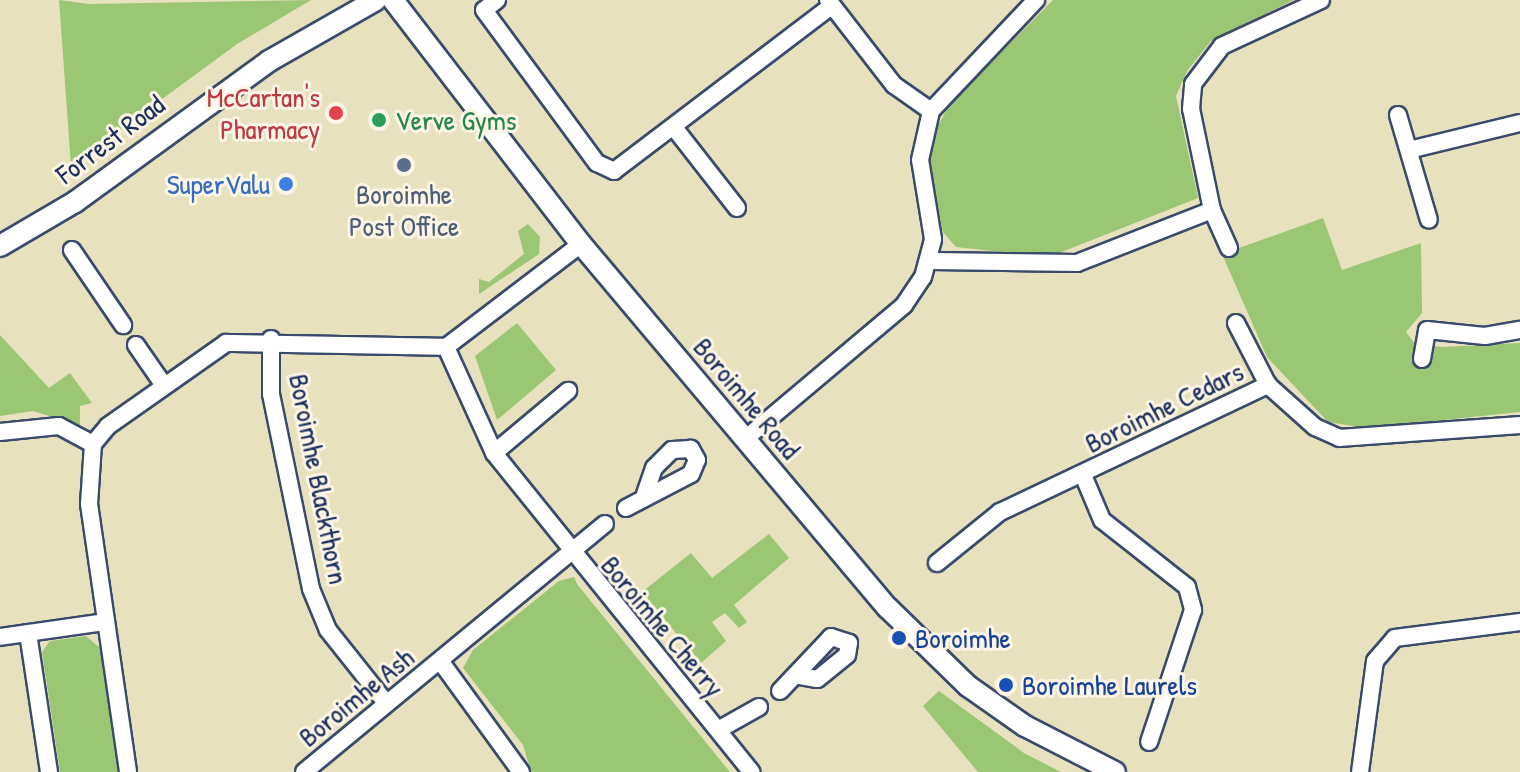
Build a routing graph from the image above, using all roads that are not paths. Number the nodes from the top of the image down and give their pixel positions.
1 (376, 0) edge
2 (393, 0) edge
3 (497, 0) edge
4 (1036, 0) edge
5 (1321, 0) edge
6 (829, 3) edge
7 (931, 111) junction
8 (1398, 115) dead end
9 (1520, 123) edge
10 (676, 130) junction
11 (1409, 150) junction
12 (737, 208) dead end
13 (1212, 210) junction
14 (1429, 220) dead end
15 (581, 244) junction
16 (0, 246) edge
17 (1229, 248) dead end
18 (72, 250) dead end
19 (932, 261) junction
20 (1236, 323) dead end
21 (123, 325) dead end
22 (1520, 330) edge
23 (271, 339) junction
24 (136, 345) dead end
25 (446, 347) junction
26 (1422, 359) dead end
27 (163, 384) junction
28 (1268, 385) junction
29 (568, 391) dead end
30 (1520, 425) edge
31 (0, 432) edge
32 (745, 439) junction
33 (93, 444) junction
34 (494, 453) junction
35 (1083, 475) junction
36 (645, 494) dead end
37 (626, 508) dead end
38 (605, 524) dead end
39 (569, 555) junction
40 (937, 563) dead end
41 (105, 622) junction
42 (1520, 622) edge
43 (28, 633) junction
44 (0, 637) edge
45 (441, 662) junction
46 (800, 676) dead end
47 (780, 691) dead end
48 (386, 703) junction
49 (759, 707) dead end
50 (718, 730) junction
51 (1149, 742) dead end
52 (1108, 771) edge
53 (49, 772) edge
54 (128, 772) edge
55 (304, 772) edge
56 (521, 772) edge
57 (751, 772) edge
58 (1360, 772) edge

1 - 16 street, Forrest Road
2 - 15 street, Boroimhe Road
3 - 10 street
4 - 7 street
5 - 13 street
6 - 7 street
6 - 10 street
7 - 19 street
8 - 11 street
9 - 11 street
10 - 12 street
11 - 14 street
13 - 17 street
13 - 19 street
15 - 25 street
15 - 32 street, Boroimhe Road
18 - 21 street
19 - 32 street
20 - 28 street
22 - 26 street
23 - 25 street, Boroimhe Blackthorn
23 - 27 street, Boroimhe Blackthorn
23 - 48 street, Boroimhe Blackthorn
24 - 27 street
25 - 34 street, Boroimhe Cherry
27 - 33 street, Boroimhe Blackthorn
28 - 30 street
28 - 35 street, Boroimhe Cedars
29 - 34 street
31 - 33 street
32 - 52 street, Boroimhe Road
33 - 41 street
34 - 39 street, Boroimhe Cherry
35 - 40 street, Boroimhe Cedars
35 - 51 street, Boroimhe Cedars
36 - 37 street, Boroimhe Cherry
38 - 39 street, Boroimhe Cherry
39 - 45 street, Boroimhe Ash
39 - 50 street, Boroimhe Cherry
41 - 43 street
41 - 54 street
42 - 58 street
43 - 44 street
43 - 53 street
45 - 48 street, Boroimhe Ash
45 - 56 street, Boroimhe Ash
46 - 47 street
48 - 55 street, Boroimhe Ash
49 - 50 street, Boroimhe Cherry
50 - 57 street, Boroimhe Cherry

